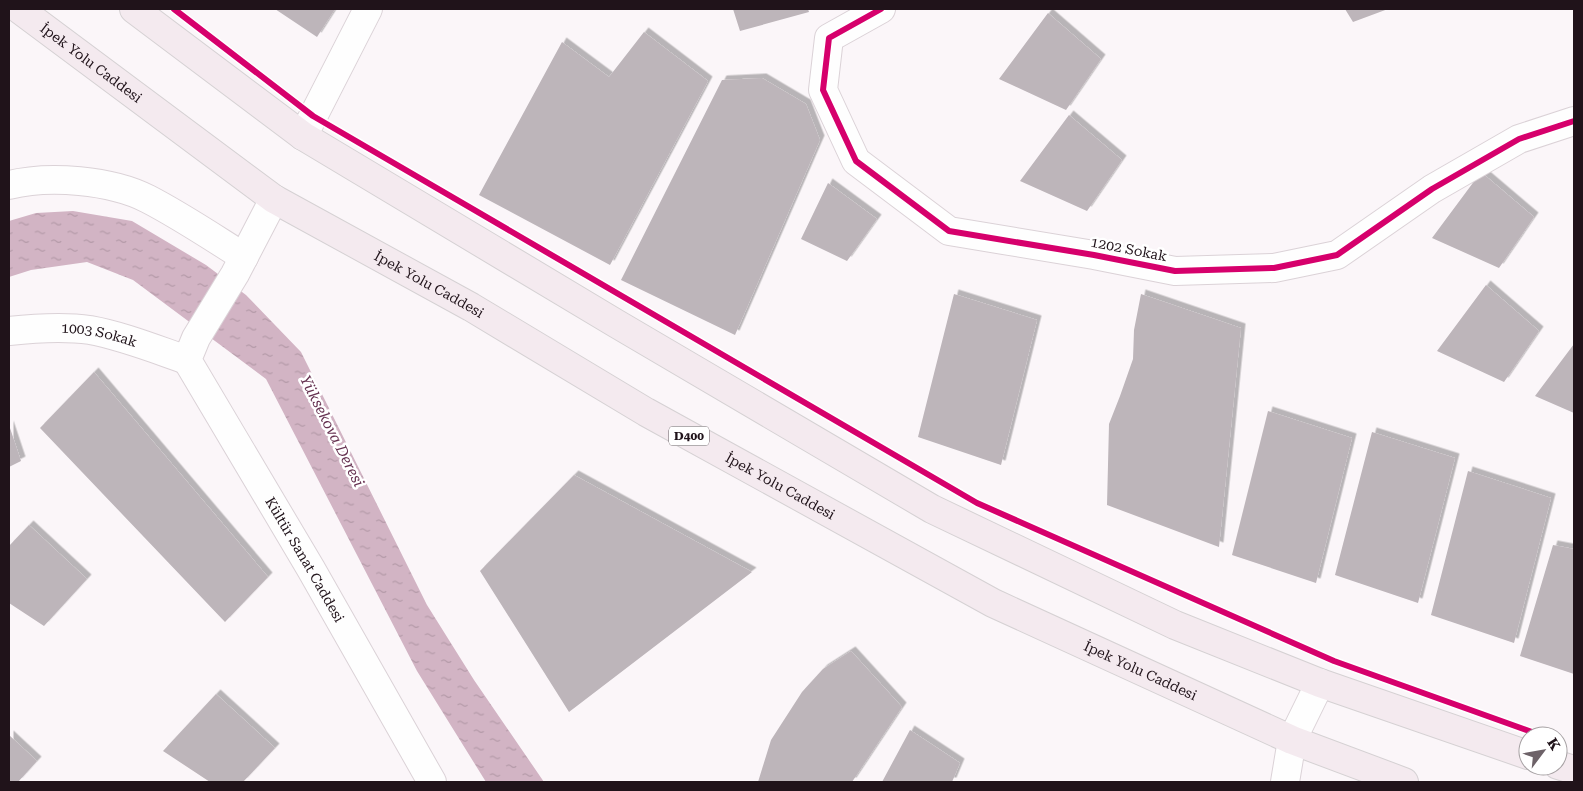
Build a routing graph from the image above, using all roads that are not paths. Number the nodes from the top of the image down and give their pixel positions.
1 (19, 9) edge
2 (134, 9) edge
3 (368, 9) edge
4 (881, 9) edge
5 (1574, 121) edge
6 (303, 136) junction
7 (9, 185) edge
8 (274, 200) junction
9 (239, 265) junction
10 (9, 331) edge
11 (192, 349) junction
12 (1320, 683) junction
13 (1292, 740) junction
14 (1518, 752) edge
15 (432, 782) edge
16 (1285, 782) edge
17 (1404, 782) edge

1 - 8 highway, İpek Yolu Caddesi / D400
2 - 6 highway
3 - 6 street
4 - 5 street, 1202 Sokak
6 - 12 highway
7 - 9 street
8 - 9 street
8 - 13 highway, İpek Yolu Caddesi / D400
9 - 11 street
10 - 11 street, 1003 Sokak
11 - 15 street, Kültür Sanat Caddesi
12 - 13 street
12 - 14 highway
13 - 16 street
13 - 17 highway, İpek Yolu Caddesi / D400

